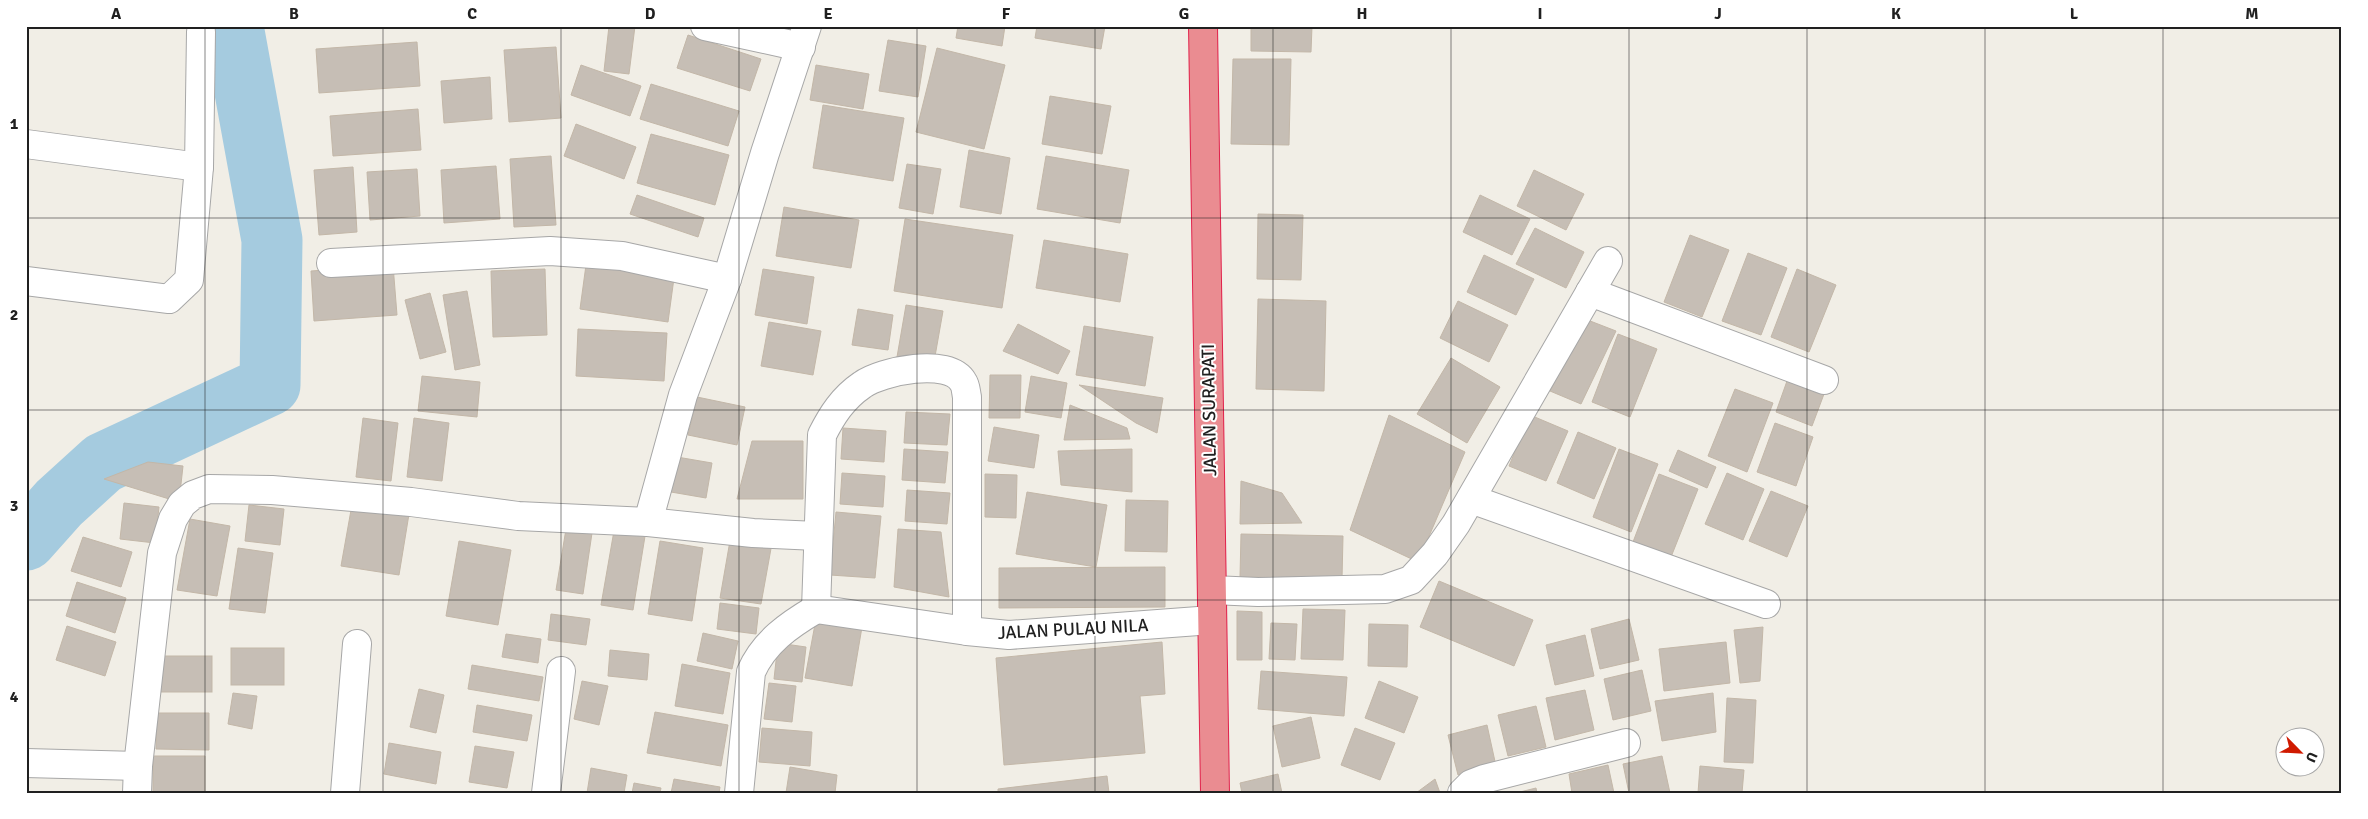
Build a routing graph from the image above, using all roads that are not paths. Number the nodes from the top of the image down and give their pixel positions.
1 (705, 26) edge
2 (1203, 26) edge
3 (196, 28) edge
4 (804, 37) edge
5 (26, 144) edge
6 (199, 168) junction
7 (1608, 261) dead end
8 (331, 263) dead end
9 (727, 279) junction
10 (26, 281) edge
11 (1590, 292) junction
12 (1824, 380) dead end
13 (1471, 499) junction
14 (648, 522) junction
15 (817, 536) junction
16 (1212, 590) junction
17 (1766, 604) dead end
18 (816, 610) junction
19 (1212, 620) junction
20 (966, 632) junction
21 (357, 644) dead end
22 (560, 671) dead end
23 (1626, 743) dead end
24 (26, 763) edge
25 (138, 766) junction
26 (137, 793) edge
27 (345, 793) edge
28 (546, 793) edge
29 (739, 793) edge
30 (1215, 793) edge
31 (1462, 793) edge

1 - 4 street
2 - 16 highway, JALAN SURAPATI
3 - 6 street
4 - 9 street
5 - 6 street
6 - 10 street
7 - 11 street
8 - 9 street
9 - 14 street
11 - 12 street
11 - 13 street
13 - 16 street
13 - 17 street
14 - 15 street
14 - 25 street
15 - 18 street
15 - 20 street
16 - 19 highway, JALAN SURAPATI
18 - 20 street, JALAN PULAU NILA
18 - 29 street
19 - 20 street, JALAN PULAU NILA
19 - 30 highway, JALAN SURAPATI
21 - 27 street
22 - 28 street
23 - 31 street
24 - 25 street
25 - 26 street

